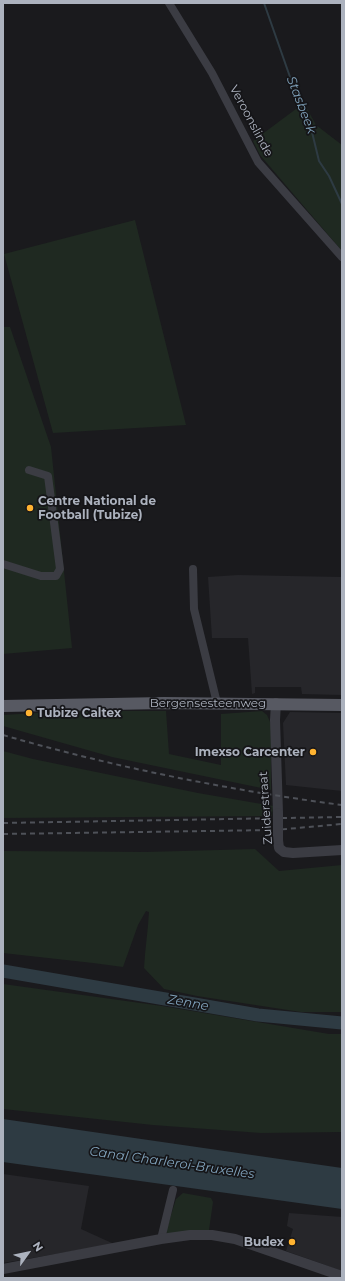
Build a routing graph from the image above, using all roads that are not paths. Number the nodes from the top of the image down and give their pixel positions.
1 (169, 3) edge
2 (342, 257) edge
3 (29, 470) dead end
4 (3, 564) edge
5 (193, 569) dead end
6 (217, 703) junction
7 (276, 703) junction
8 (342, 705) edge
9 (3, 706) edge
10 (342, 850) edge
11 (173, 1190) dead end
12 (161, 1239) junction
13 (3, 1269) edge
14 (342, 1276) edge

1 - 2 street, Veroonslinde
3 - 4 street
5 - 6 street
6 - 7 main road, Bergensesteenweg
6 - 9 main road, Bergensesteenweg
7 - 8 main road, Bergensesteenweg
7 - 10 street, Zuiderstraat, bridge
11 - 12 street
12 - 13 street
12 - 14 street

